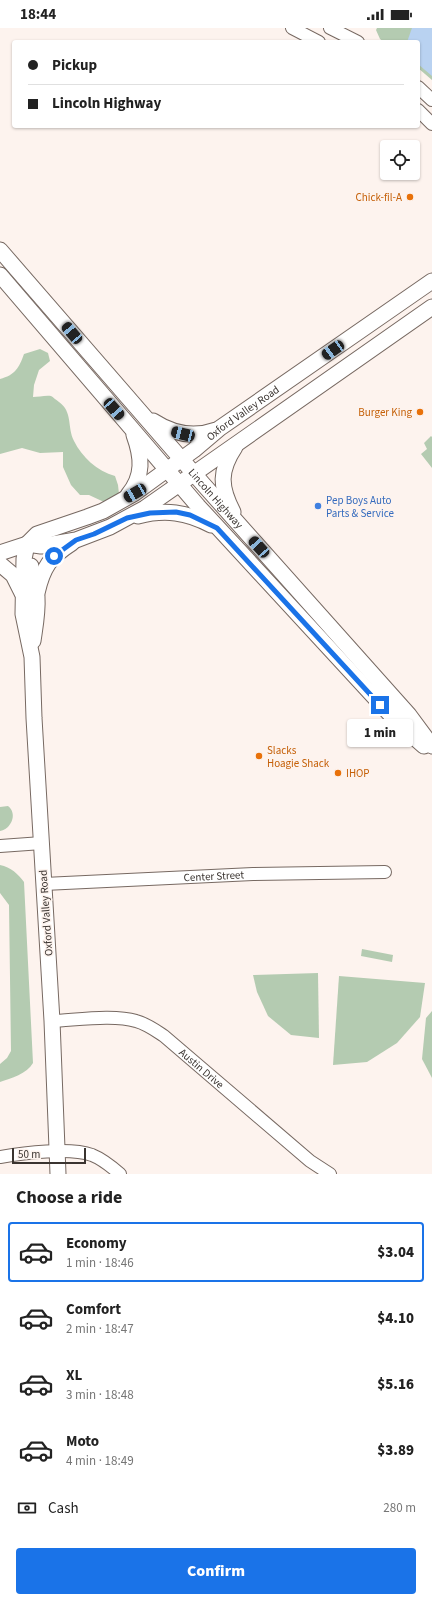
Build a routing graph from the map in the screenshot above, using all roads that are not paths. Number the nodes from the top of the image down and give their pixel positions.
1 (292, 28) edge
2 (330, 28) edge
3 (314, 40) edge
4 (354, 40) edge
5 (420, 89) edge
6 (432, 100) edge
7 (420, 112) edge
8 (432, 124) edge
9 (0, 250) edge
10 (0, 275) edge
11 (432, 281) edge
12 (432, 307) edge
13 (145, 417) junction
14 (220, 428) junction
15 (131, 429) junction
16 (237, 443) junction
17 (182, 459) junction
18 (167, 470) junction
19 (194, 473) junction
20 (179, 484) junction
21 (119, 503) junction
22 (127, 518) junction
23 (241, 527) junction
24 (217, 528) junction
25 (76, 540) junction
26 (27, 544) junction
27 (0, 553) edge
28 (0, 564) edge
29 (29, 594) junction
30 (432, 746) edge
31 (432, 753) edge
32 (42, 844) junction
33 (0, 846) edge
34 (384, 872) dead end
35 (44, 884) junction
36 (52, 1021) junction
37 (58, 1152) junction
38 (0, 1157) edge
39 (58, 1174) edge
40 (120, 1174) edge
41 (330, 1174) edge

1 - 3 street
2 - 4 street
5 - 6 street
7 - 8 street
9 - 13 main road, Lincoln Highway
10 - 15 main road, Lincoln Highway
11 - 14 main road, Oxford Valley Road
12 - 16 main road, Oxford Valley Road
13 - 14 main road
13 - 17 main road, Lincoln Highway
14 - 17 main road, Oxford Valley Road
15 - 18 main road, Lincoln Highway
15 - 21 main road
16 - 19 main road, Oxford Valley Road
16 - 23 main road
17 - 18 main road, Oxford Valley Road
17 - 19 main road, Lincoln Highway
18 - 20 main road, Lincoln Highway
18 - 21 main road, Oxford Valley Road
19 - 20 main road, Oxford Valley Road
19 - 23 main road, Lincoln Highway
20 - 22 main road, Oxford Valley Road
20 - 24 main road, Lincoln Highway
21 - 26 main road, Oxford Valley Road
22 - 24 main road
22 - 25 main road, Oxford Valley Road
23 - 30 main road, Lincoln Highway
24 - 31 main road, Lincoln Highway
25 - 26 main road, Oxford Valley Road
25 - 29 main road
26 - 27 main road
26 - 29 main road, Oxford Valley Road
28 - 29 main road
29 - 32 main road, Oxford Valley Road
32 - 33 street
32 - 35 main road, Oxford Valley Road
34 - 35 street, Center Street
35 - 36 main road, Oxford Valley Road
36 - 37 main road, Oxford Valley Road
36 - 41 street, Austin Drive
37 - 38 street
37 - 39 main road, Oxford Valley Road
37 - 40 street

